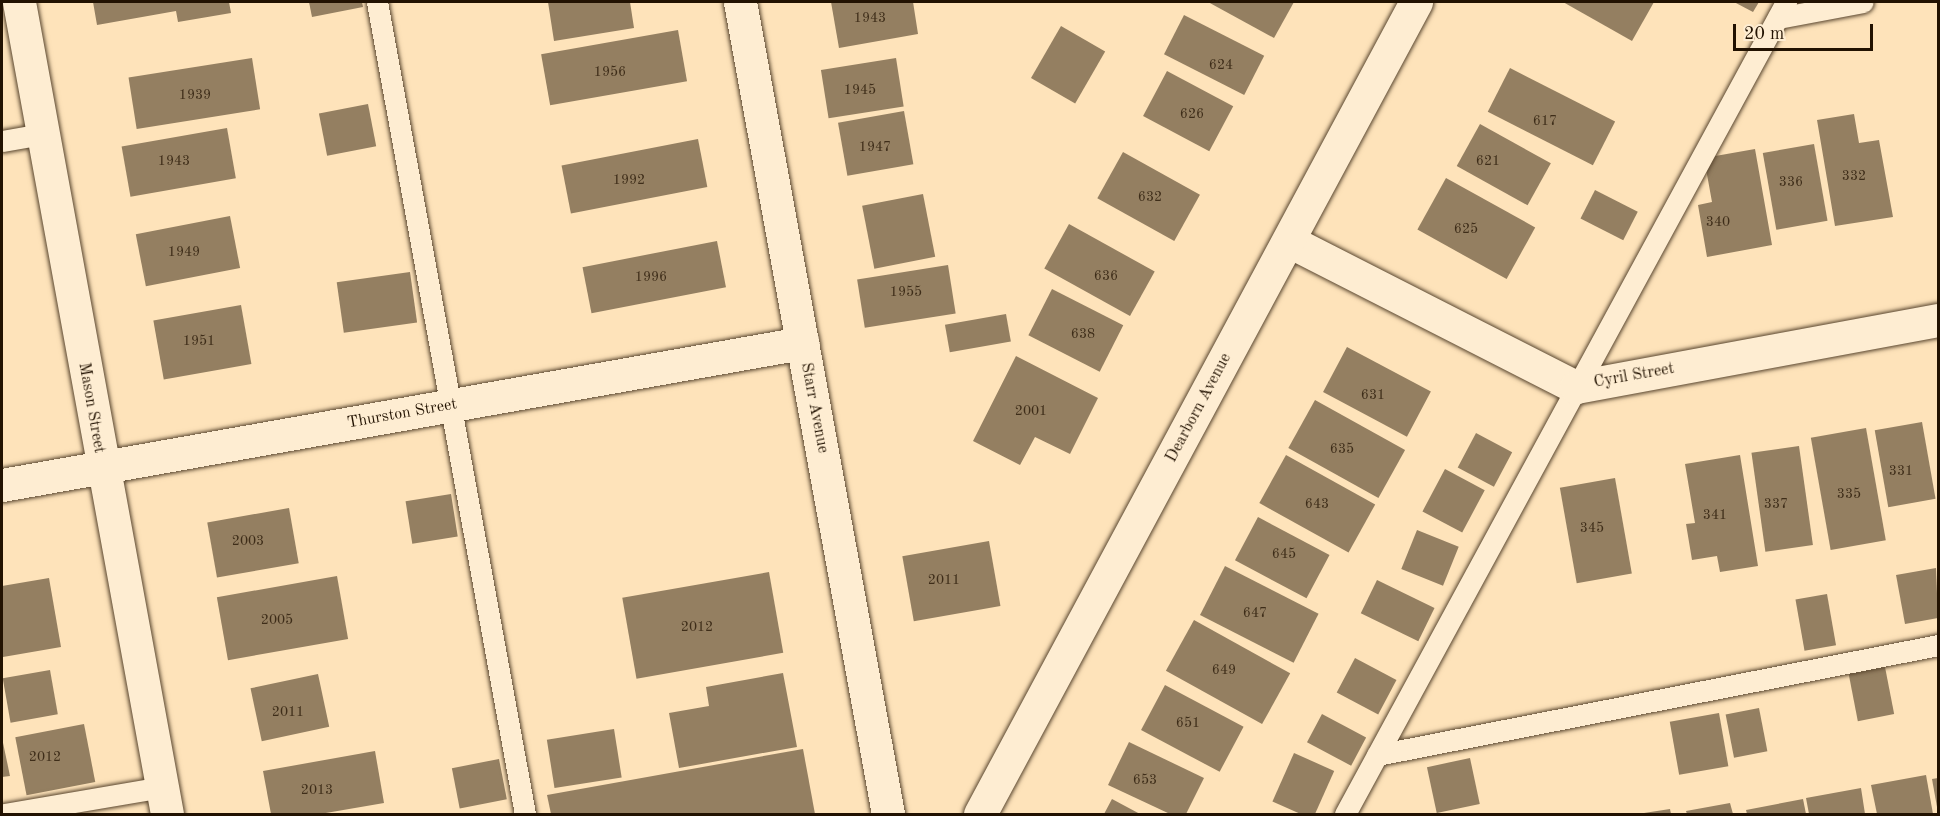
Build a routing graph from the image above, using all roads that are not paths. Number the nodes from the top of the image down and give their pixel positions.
1 (19, 2) edge
2 (377, 2) edge
3 (740, 2) edge
4 (1416, 2) edge
5 (1863, 2) edge
6 (1782, 10) edge
7 (42, 134) junction
8 (2, 141) edge
9 (1288, 241) junction
10 (1938, 320) edge
11 (802, 343) junction
12 (1576, 387) junction
13 (451, 405) junction
14 (101, 467) junction
15 (2, 485) edge
16 (1938, 645) edge
17 (1377, 755) junction
18 (164, 801) edge
19 (4, 814) edge
20 (525, 814) edge
21 (888, 814) edge
22 (980, 814) edge
23 (1345, 814) edge

1 - 7 street, Mason Street
2 - 13 lane
3 - 11 street, Starr Avenue
4 - 9 street, Dearborn Avenue
5 - 6 lane
6 - 12 lane
7 - 8 lane
7 - 14 street, Mason Street
9 - 12 street, Cyril Street
9 - 22 street, Dearborn Avenue
10 - 12 street, Cyril Street
11 - 13 street, Thurston Street
11 - 21 street, Starr Avenue
12 - 17 lane
13 - 14 street, Thurston Street
13 - 20 lane
14 - 15 street, Thurston Street
14 - 18 street, Mason Street
16 - 17 lane
17 - 23 lane
18 - 19 lane

